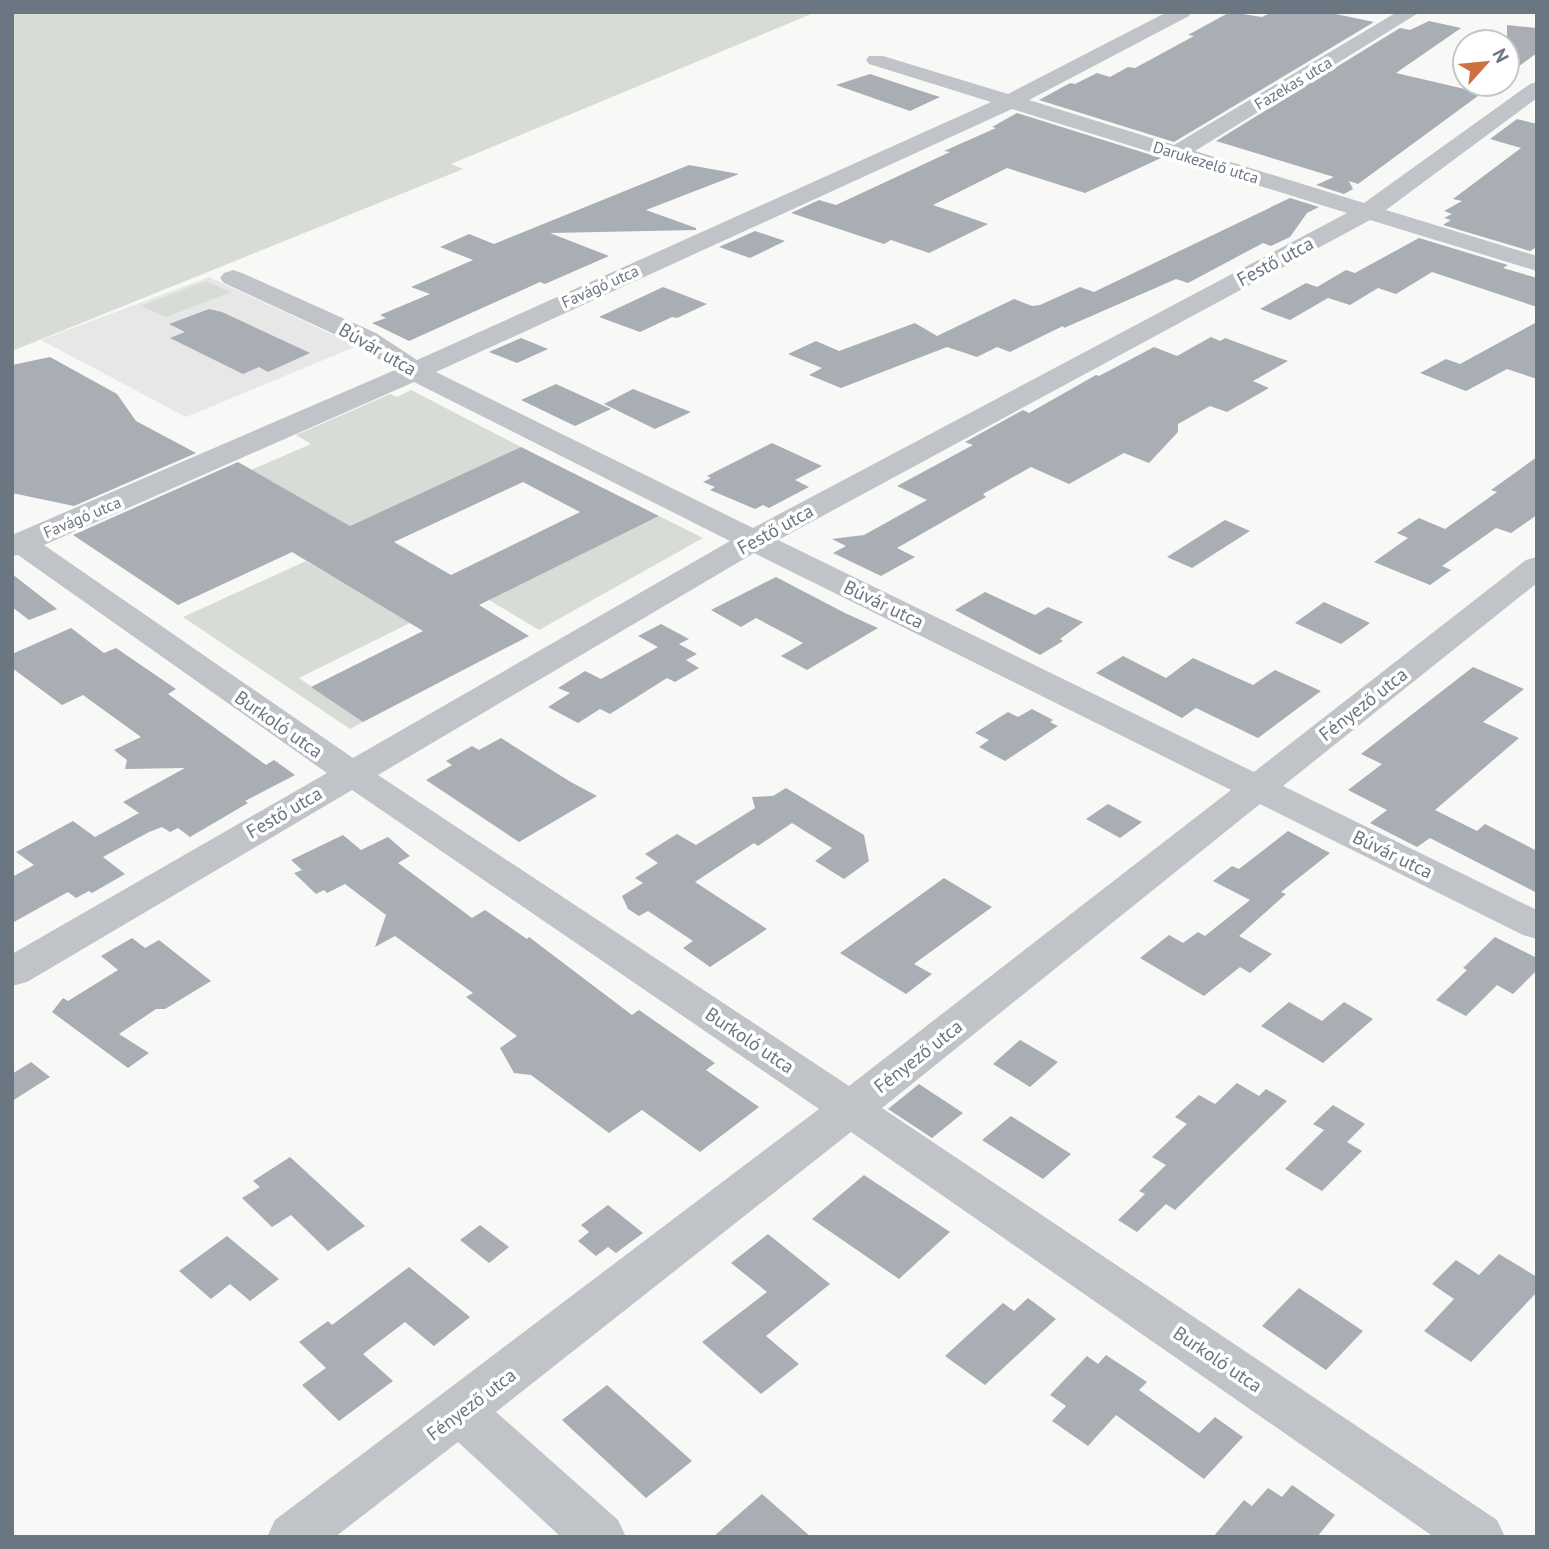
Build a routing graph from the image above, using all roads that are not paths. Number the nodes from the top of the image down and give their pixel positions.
1 (1182, 12) edge
2 (1411, 12) edge
3 (876, 60) dead end
4 (1537, 88) edge
5 (1009, 102) junction
6 (1176, 153) junction
7 (1367, 212) junction
8 (1537, 264) edge
9 (233, 278) dead end
10 (415, 370) junction
11 (754, 540) junction
12 (17, 545) edge
13 (1537, 567) edge
14 (351, 773) junction
15 (1258, 787) junction
16 (1537, 926) edge
17 (12, 972) edge
18 (851, 1109) junction
19 (461, 1412) junction
20 (295, 1537) edge
21 (599, 1537) edge
22 (1478, 1537) edge

1 - 5 street, Favágó utca
2 - 6 street, Fazekas utca
3 - 5 street, Darukezelő utca
4 - 7 street, Festő utca
5 - 6 street, Darukezelő utca
5 - 10 street, Favágó utca
6 - 7 street, Darukezelő utca
7 - 8 street, Darukezelő utca
7 - 11 street, Festő utca
9 - 10 street, Búvár utca
10 - 11 street, Búvár utca
10 - 12 street, Favágó utca
11 - 14 street, Festő utca
11 - 15 street, Búvár utca
12 - 14 street, Burkoló utca
13 - 15 street, Fényező utca
14 - 17 street, Festő utca
14 - 18 street, Burkoló utca
15 - 16 street, Búvár utca
15 - 18 street, Fényező utca
18 - 19 street, Fényező utca
18 - 22 street, Burkoló utca
19 - 20 street, Fényező utca
19 - 21 street

